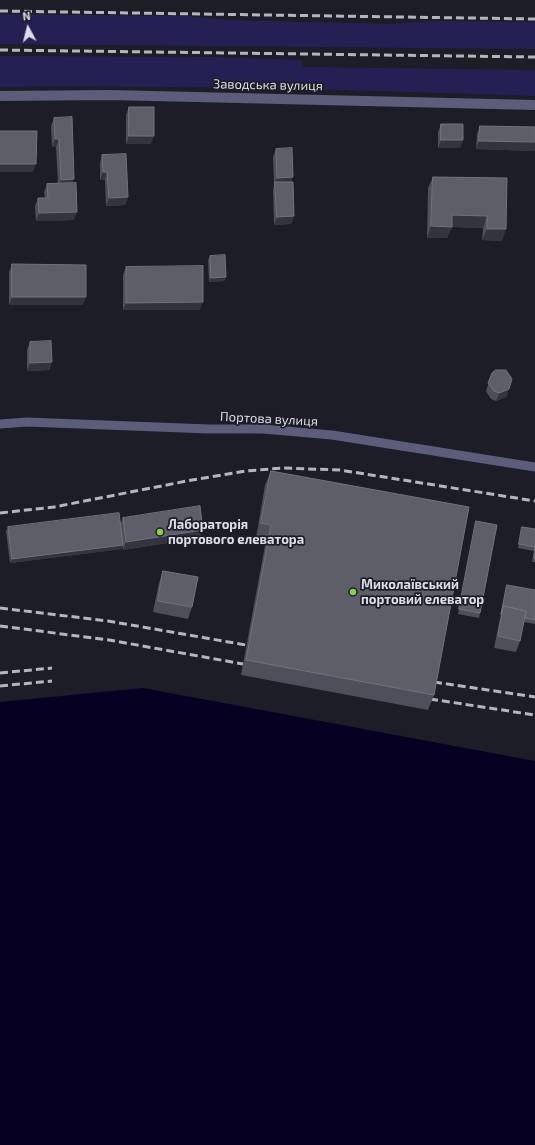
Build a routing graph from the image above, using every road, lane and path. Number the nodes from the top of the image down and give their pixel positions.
1 (0, 96) edge
2 (535, 105) edge
3 (0, 424) edge
4 (535, 467) edge

1 - 2 street, Заводська вулиця
3 - 4 lane, Портова вулиця

